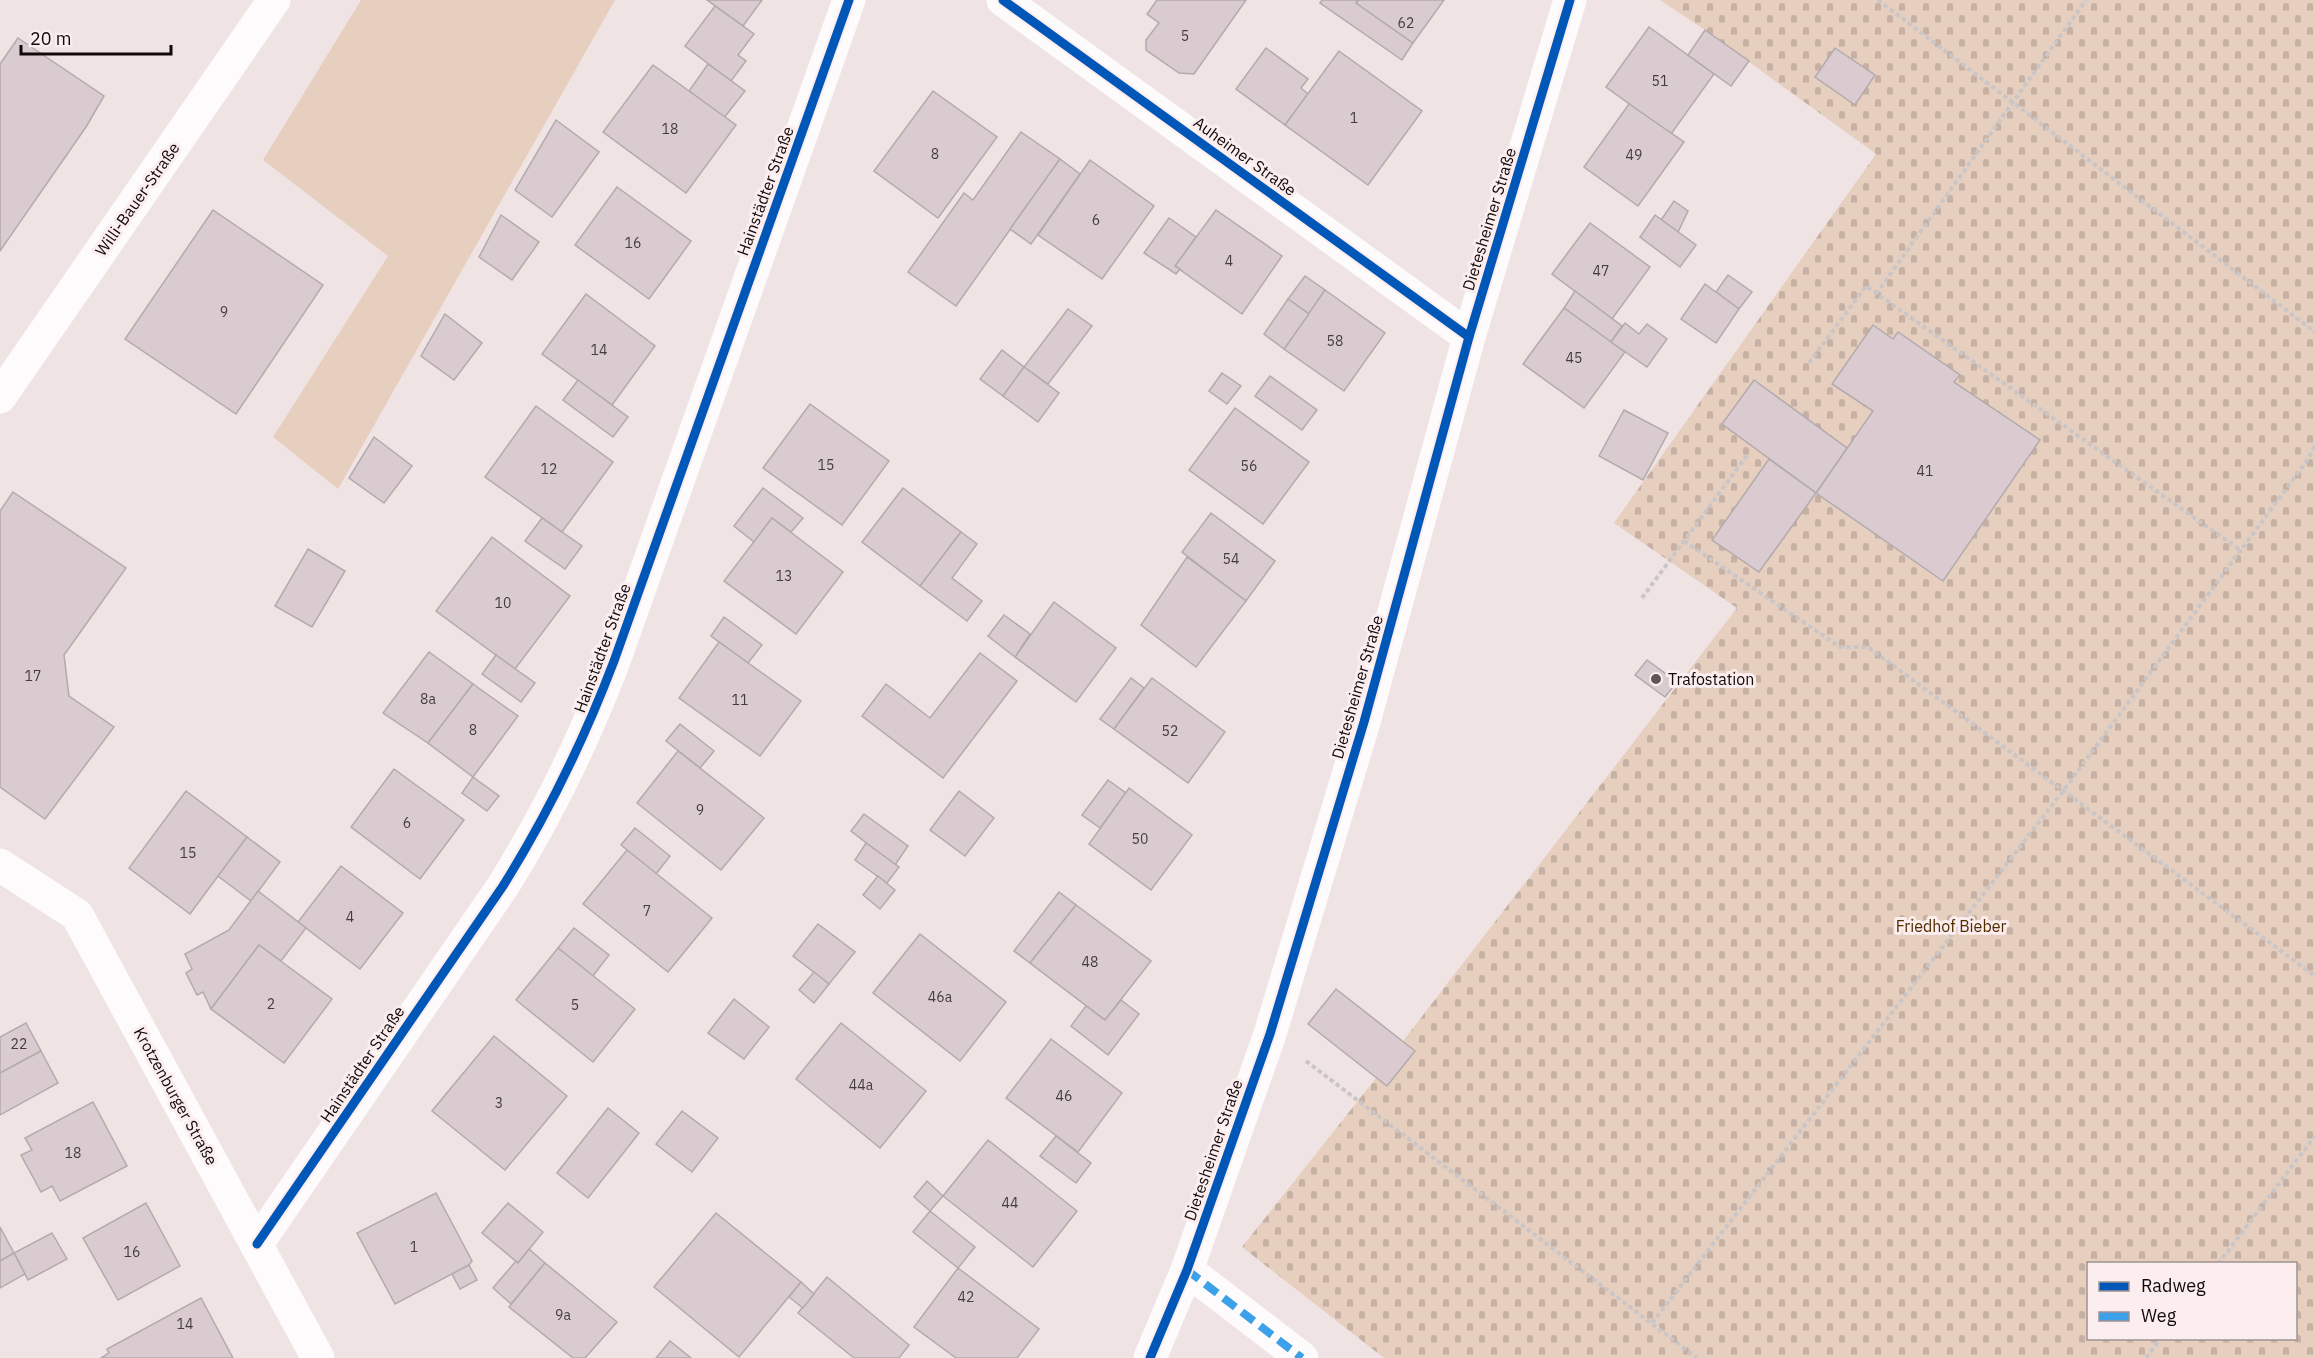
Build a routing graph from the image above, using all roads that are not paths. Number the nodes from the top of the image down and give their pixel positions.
1 (274, 0) edge
2 (849, 0) edge
3 (1003, 0) edge
4 (1568, 8) edge
5 (1469, 337) junction
6 (0, 397) edge
7 (0, 865) edge
8 (257, 1244) junction
9 (1187, 1270) junction
10 (318, 1358) edge
11 (1150, 1358) edge
12 (1302, 1358) edge

1 - 6 street, Willi-Bauer-Straße
2 - 8 street, Hainstädter Straße
3 - 5 street, Auheimer Straße
4 - 5 street, Dietesheimer Straße
5 - 9 street, Dietesheimer Straße
7 - 8 street, Krotzenburger Straße
8 - 10 street, Krotzenburger Straße
9 - 11 street, Dietesheimer Straße
9 - 12 street

